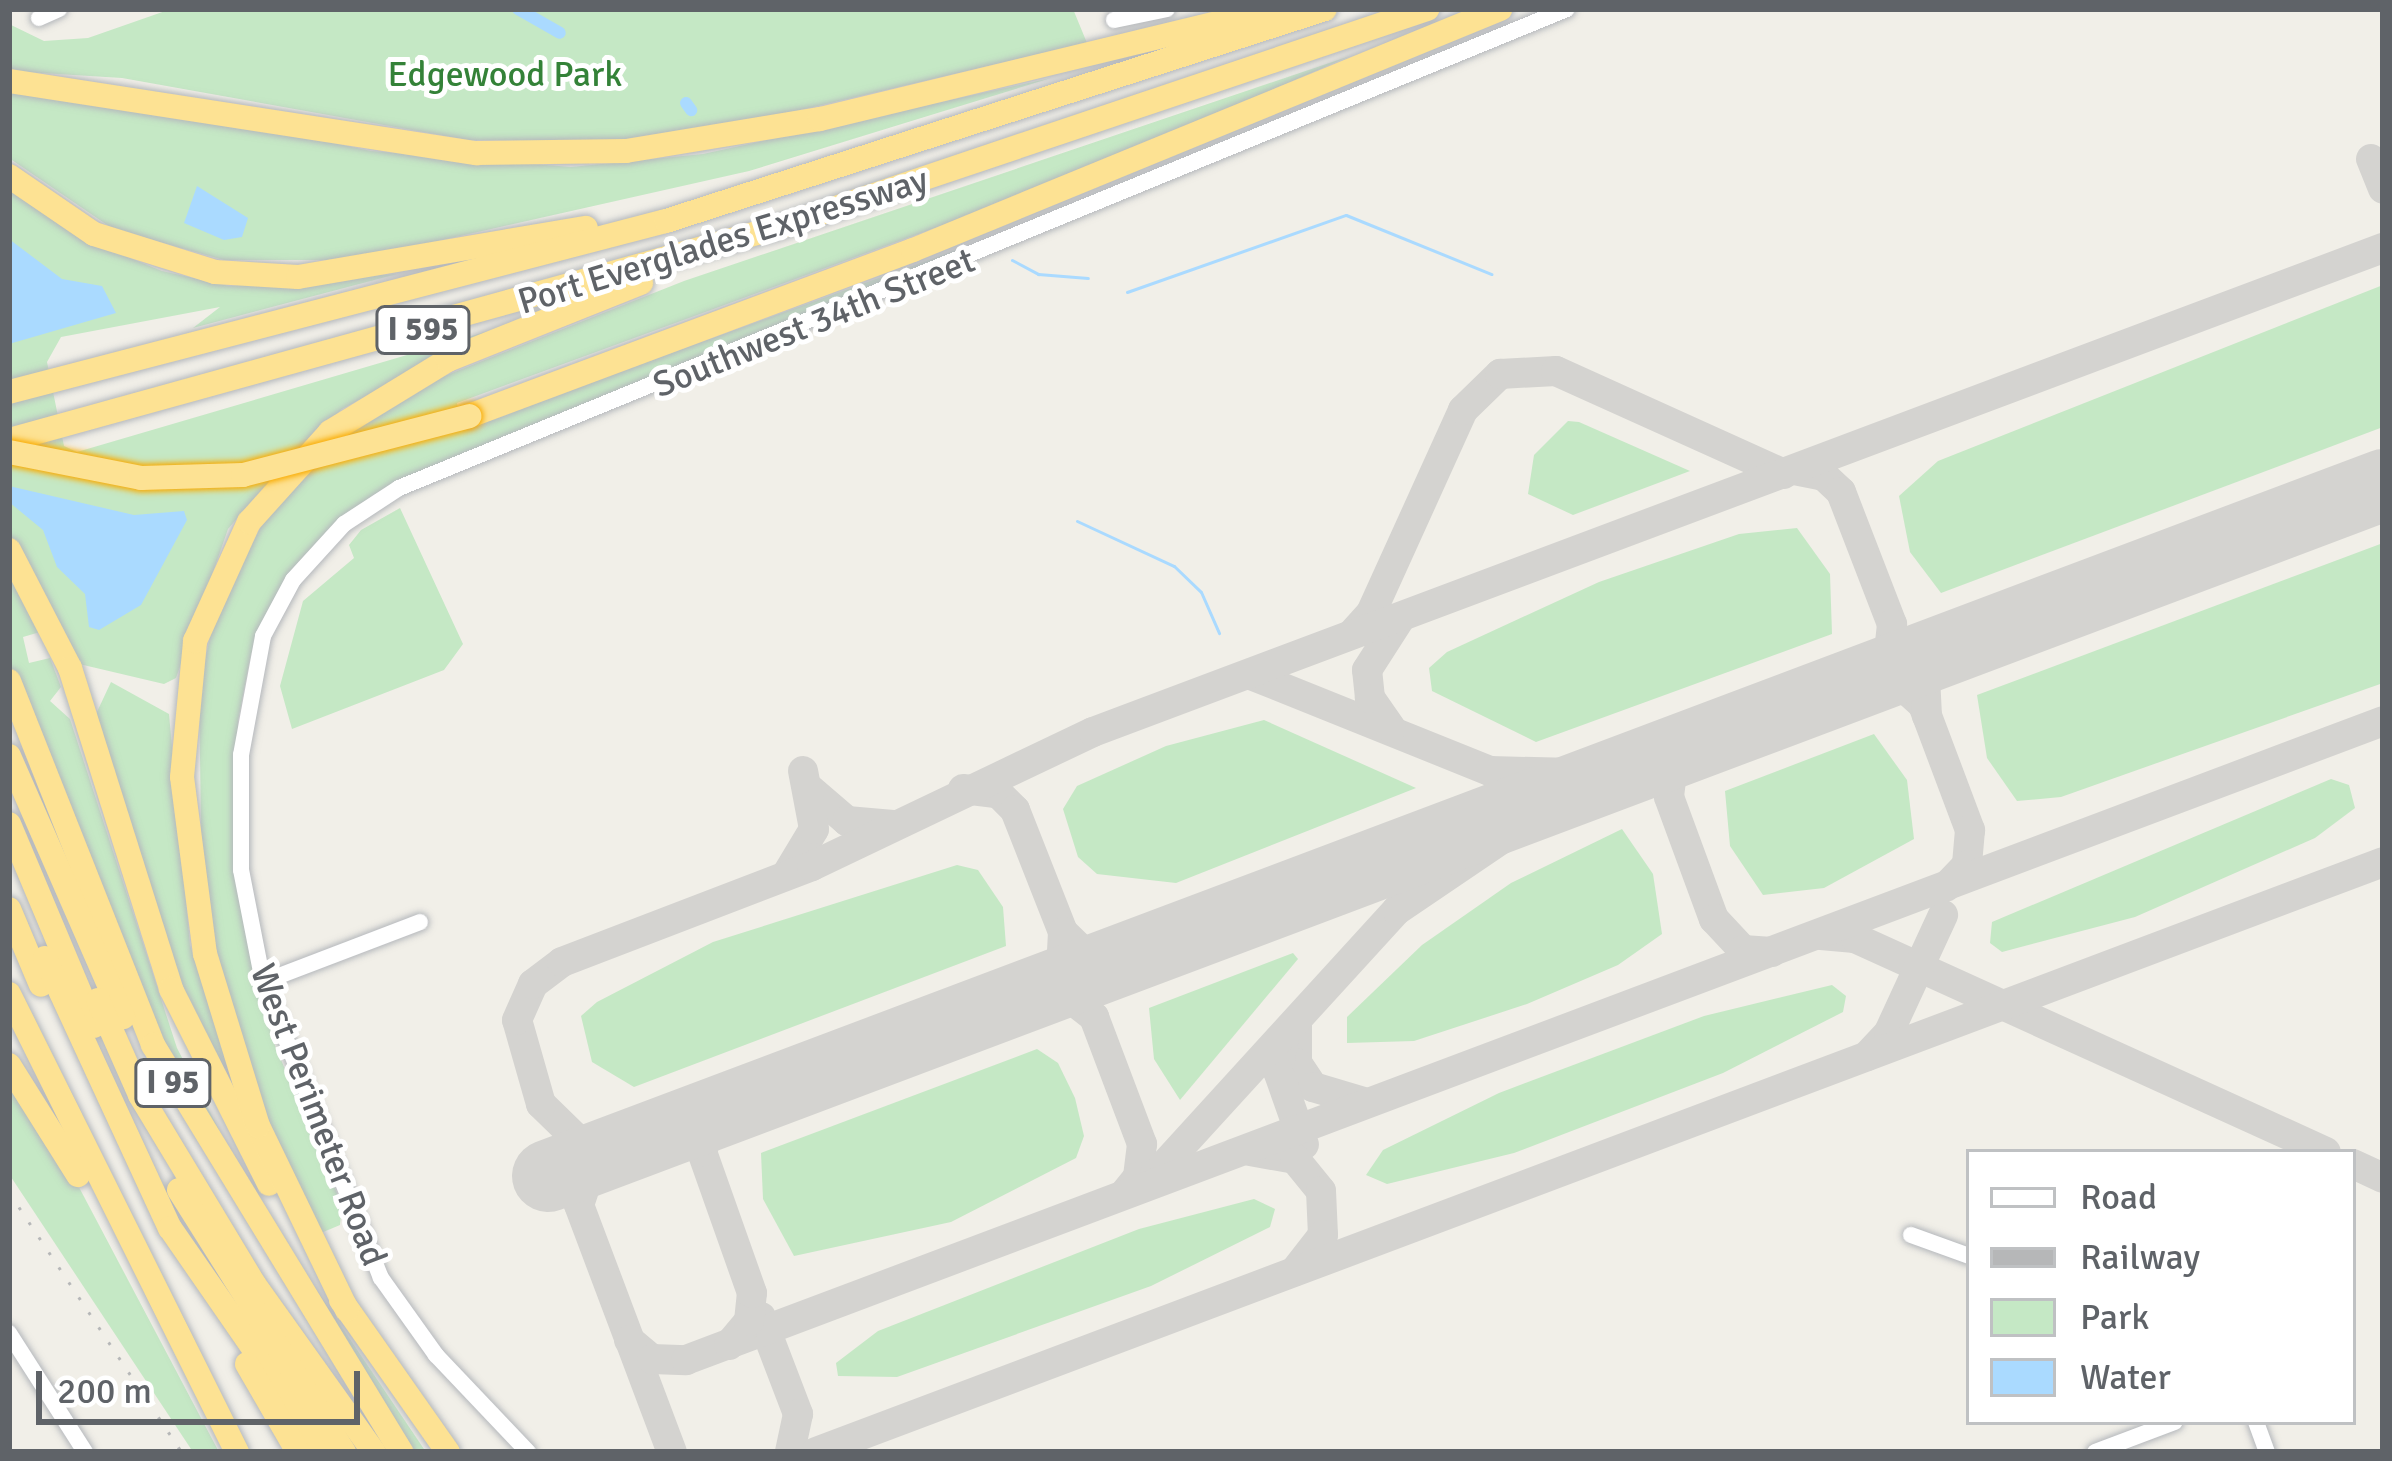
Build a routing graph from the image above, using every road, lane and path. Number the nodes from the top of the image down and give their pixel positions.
1 (59, 9) edge
2 (1167, 9) edge
3 (1275, 9) edge
4 (1324, 9) edge
5 (1427, 9) edge
6 (1500, 9) edge
7 (1567, 9) edge
8 (39, 18) dead end
9 (1114, 20) dead end
10 (14, 81) edge
11 (9, 176) edge
12 (666, 221) junction
13 (782, 226) junction
14 (9, 392) edge
15 (9, 440) edge
16 (9, 452) edge
17 (9, 550) edge
18 (9, 681) edge
19 (9, 756) edge
20 (9, 780) edge
21 (238, 796) joint
22 (9, 824) edge
23 (9, 866) edge
24 (9, 909) edge
25 (420, 922) dead end
26 (262, 982) junction
27 (9, 994) edge
28 (9, 1065) edge
29 (1911, 1234) dead end
30 (1966, 1255) edge
31 (138, 1269) junction
32 (347, 1310) junction
33 (9, 1333) edge
34 (245, 1362) junction
35 (2167, 1425) edge
36 (85, 1452) edge
37 (237, 1452) edge
38 (298, 1452) edge
39 (312, 1452) edge
40 (325, 1452) edge
41 (344, 1452) edge
42 (378, 1452) edge
43 (401, 1452) edge
44 (448, 1452) edge
45 (528, 1452) edge
46 (2095, 1452) edge

1 - 8 street
2 - 9 street
3 - 10 highway
4 - 12 highway, Port Everglades Expressway / I 595
5 - 13 highway, Port Everglades Expressway / I 595
6 - 16 highway, bridge
7 - 21 street, Southwest 34th Street
11 - 12 highway
12 - 14 highway, Port Everglades Expressway / I 595
13 - 15 highway, Port Everglades Expressway / I 595
13 - 32 highway
17 - 32 highway
18 - 43 highway, I 95
19 - 42 highway
20 - 42 highway
21 - 26 street, West Perimeter Road
22 - 41 highway
23 - 40 highway
24 - 34 highway, I 95
25 - 26 street
26 - 45 street, West Perimeter Road
27 - 31 highway
28 - 31 highway
29 - 30 street
31 - 37 highway
32 - 44 highway
33 - 36 street
34 - 38 highway
34 - 39 highway, I 95
35 - 46 street

